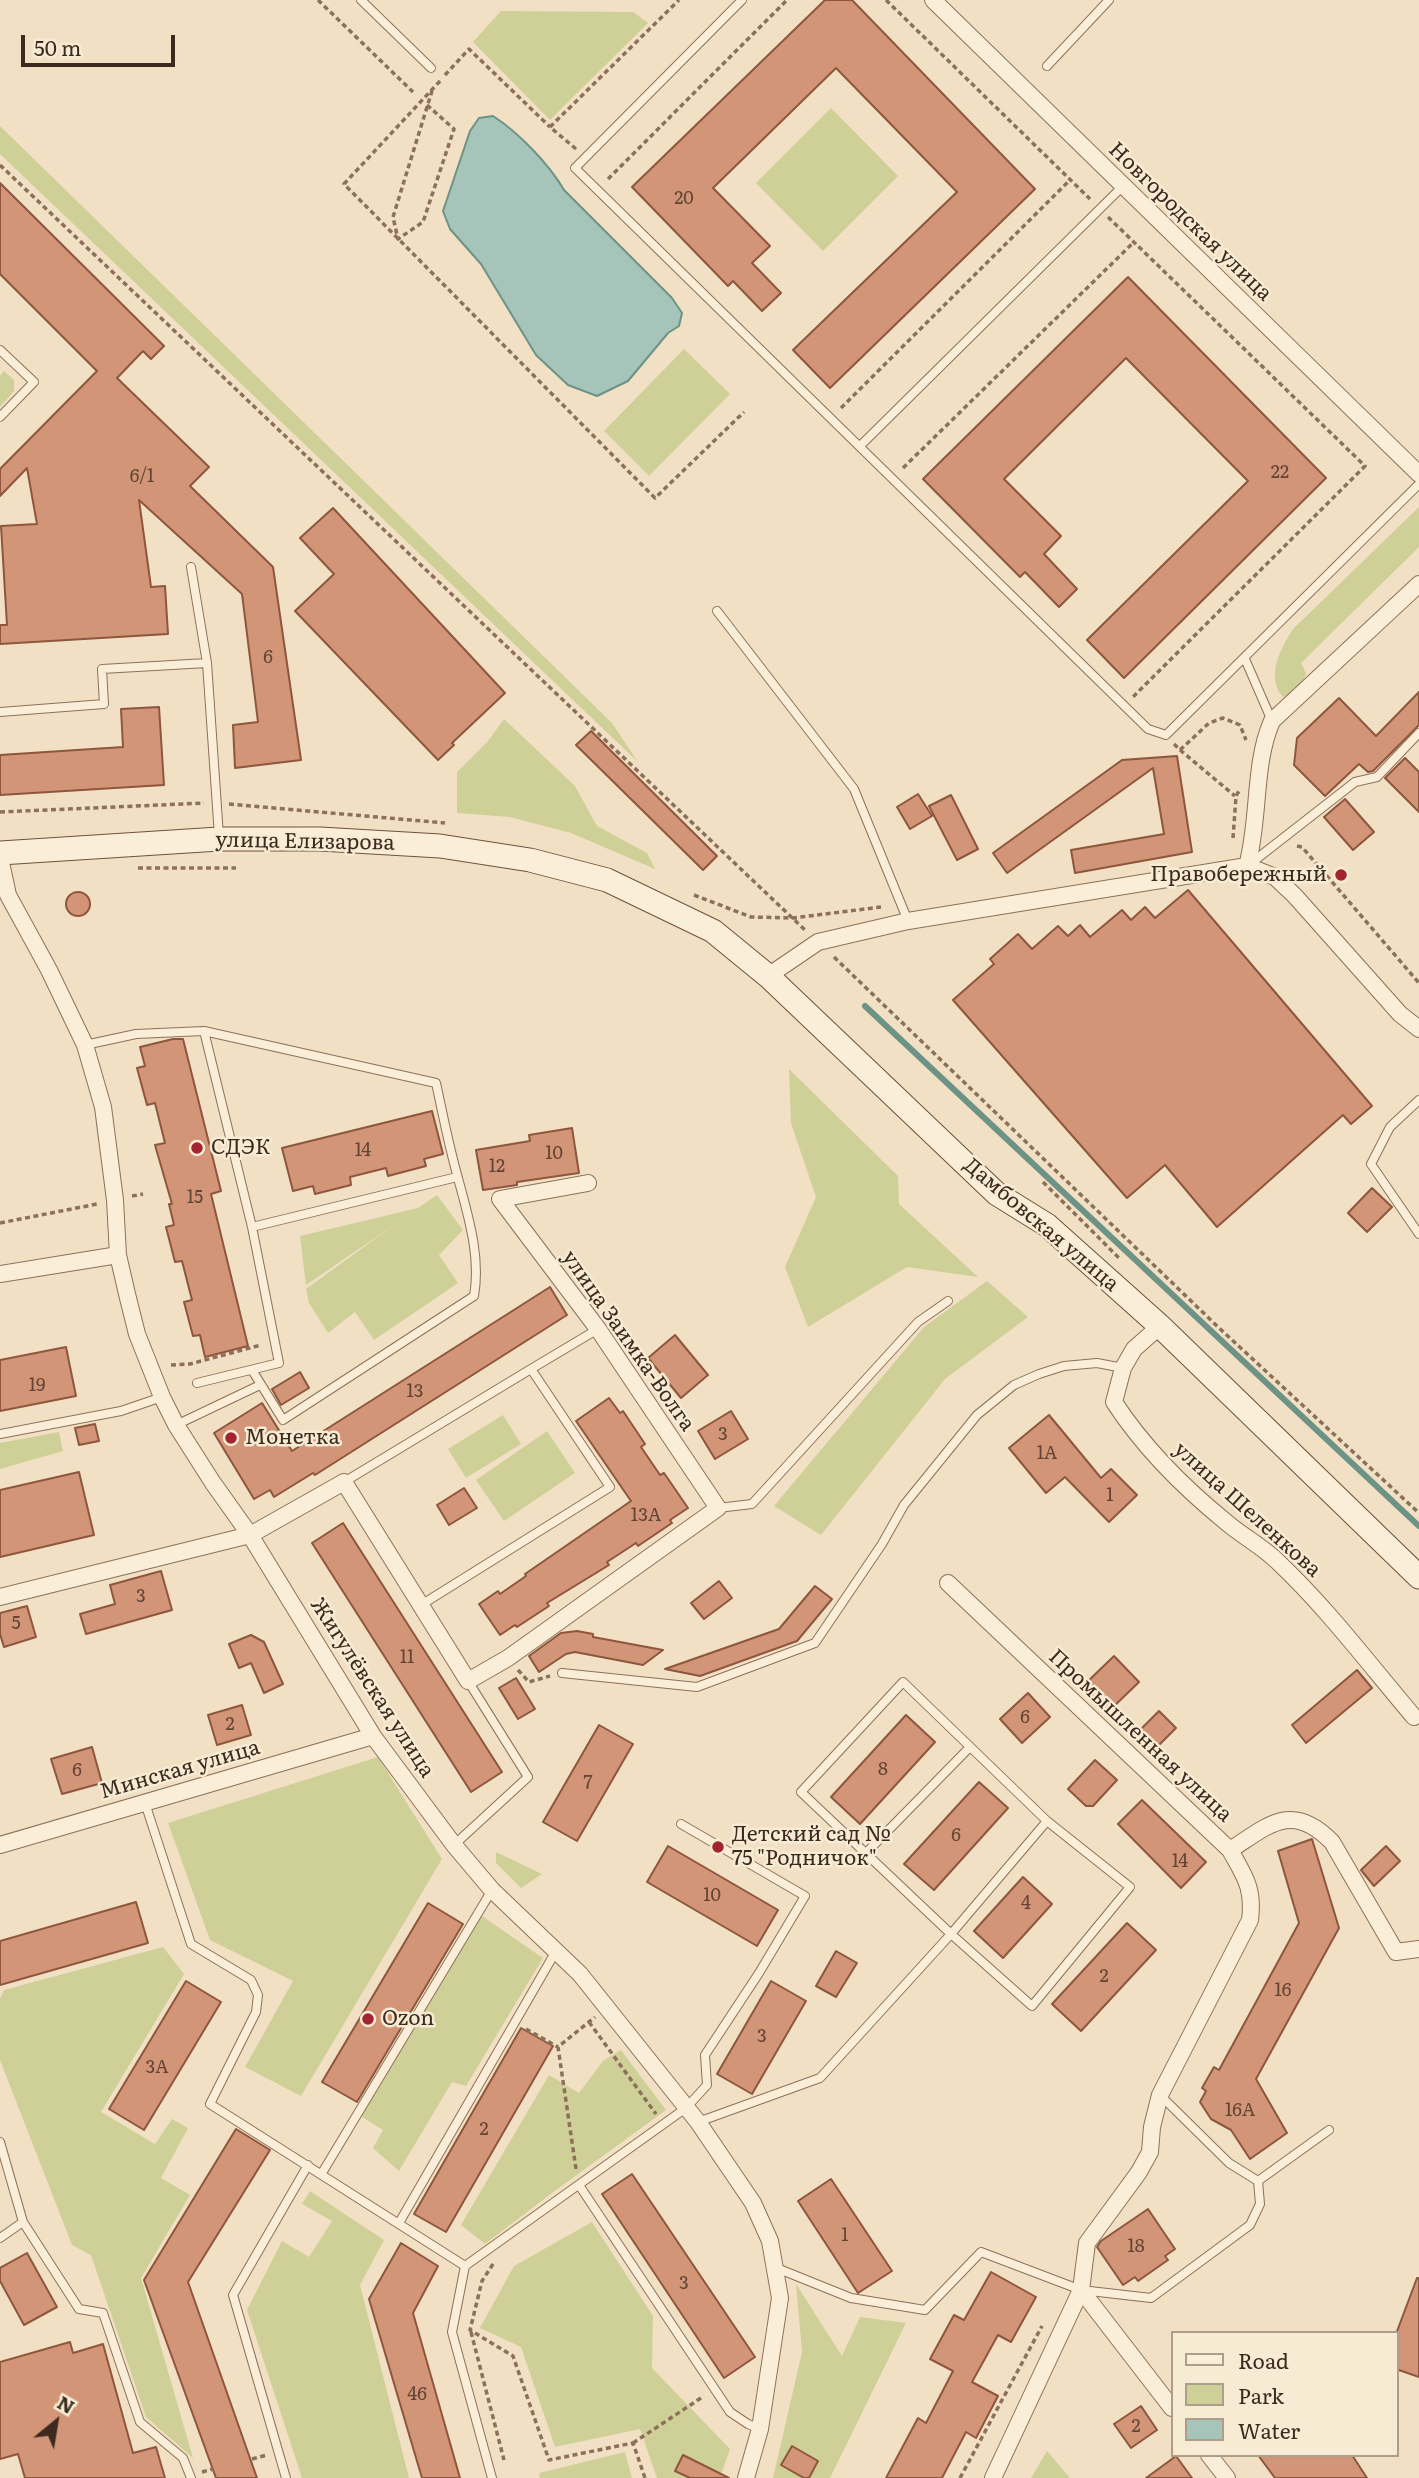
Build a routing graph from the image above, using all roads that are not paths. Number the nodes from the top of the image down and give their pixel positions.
1 (361, 0) edge
2 (742, 0) edge
3 (933, 0) edge
4 (1109, 0) edge
5 (1047, 66) dead end
6 (431, 68) dead end
7 (1123, 186) junction
8 (0, 350) edge
9 (0, 417) edge
10 (860, 446) junction
11 (1419, 474) edge
12 (1419, 484) edge
13 (191, 567) dead end
14 (1419, 584) edge
15 (717, 611) dead end
16 (1245, 660) junction
17 (207, 663) junction
18 (0, 712) edge
19 (1272, 721) junction
20 (1419, 733) edge
21 (219, 839) junction
22 (0, 853) edge
23 (0, 858) edge
24 (1247, 866) junction
25 (607, 880) joint
26 (908, 921) junction
27 (768, 976) junction
28 (1419, 1029) edge
29 (204, 1031) junction
30 (85, 1045) junction
31 (1419, 1100) edge
32 (457, 1177) junction
33 (588, 1182) dead end
34 (252, 1227) junction
35 (1419, 1234) edge
36 (118, 1255) junction
37 (0, 1274) edge
38 (948, 1301) dead end
39 (1160, 1326) junction
40 (598, 1329) junction
41 (1123, 1368) junction
42 (531, 1369) junction
43 (252, 1370) junction
44 (197, 1383) dead end
45 (260, 1385) junction
46 (162, 1396) junction
47 (176, 1425) junction
48 (0, 1434) edge
49 (344, 1482) junction
50 (718, 1508) junction
51 (250, 1535) junction
52 (1419, 1577) edge
53 (948, 1583) dead end
54 (0, 1597) edge
55 (421, 1605) junction
56 (562, 1673) road end
57 (468, 1681) junction
58 (1414, 1717) dead end
59 (373, 1736) junction
60 (970, 1747) junction
61 (145, 1803) junction
62 (1048, 1821) junction
63 (681, 1824) dead end
64 (0, 1845) edge
65 (454, 1845) junction
66 (1230, 1850) junction
67 (866, 1853) junction
68 (492, 1890) junction
69 (951, 1934) junction
70 (1419, 1949) edge
71 (556, 1951) junction
72 (1160, 2095) junction
73 (686, 2108) junction
74 (698, 2122) junction
75 (1328, 2130) dead end
76 (0, 2142) edge
77 (308, 2165) junction
78 (322, 2174) junction
79 (1258, 2181) junction
80 (579, 2185) junction
81 (23, 2222) junction
82 (399, 2223) junction
83 (0, 2238) edge
84 (465, 2266) junction
85 (774, 2267) junction
86 (1081, 2290) junction
87 (1170, 2405) edge
88 (760, 2428) junction
89 (1211, 2457) edge
90 (191, 2478) edge
91 (286, 2478) edge
92 (492, 2478) edge
93 (746, 2478) edge
94 (993, 2478) edge
95 (1227, 2478) edge

1 - 6 lane
2 - 10 lane
3 - 7 street, Новгородская улица
4 - 5 lane
7 - 10 lane
7 - 11 street, Новгородская улица
8 - 9 lane
10 - 16 lane
12 - 16 lane
13 - 17 lane
14 - 19 street
15 - 26 lane
16 - 19 lane
17 - 18 lane
17 - 21 lane
19 - 24 street
20 - 24 lane
21 - 22 street, улица Елизарова
21 - 25 street, улица Елизарова
23 - 30 street, Жигулёвская улица
24 - 26 street
24 - 28 street
25 - 27 street, Дамбовская улица
26 - 27 street
27 - 39 street, Дамбовская улица
29 - 30 lane
29 - 32 lane
29 - 34 lane
30 - 36 street, Жигулёвская улица
31 - 35 lane
32 - 34 lane
32 - 45 lane
33 - 40 street, улица Заимка-Волга
34 - 43 lane
36 - 37 street
36 - 46 street, Жигулёвская улица
38 - 50 lane
39 - 41 street, улица Шеленкова
39 - 52 street, Дамбовская улица
40 - 42 lane
40 - 50 street, улица Заимка-Волга
41 - 56 lane
41 - 58 street, улица Шеленкова
42 - 49 lane
42 - 55 lane
43 - 44 lane
43 - 45 lane
45 - 47 lane
46 - 47 street, Жигулёвская улица
46 - 48 lane
47 - 51 street, Жигулёвская улица
49 - 51 street
49 - 55 street
50 - 57 street
51 - 54 street
51 - 59 street, Жигулёвская улица
53 - 66 street, Промышленная улица
55 - 57 street
57 - 65 lane
59 - 61 street, Минская улица
59 - 65 street, Жигулёвская улица
60 - 62 lane
60 - 67 lane
60 - 67 lane
61 - 64 street, Минская улица
61 - 77 lane
62 - 69 lane
62 - 69 lane
63 - 73 lane
65 - 68 street, Жигулёвская улица
66 - 70 street, Промышленная улица
66 - 72 street
67 - 69 lane
68 - 71 street, Жигулёвская улица
68 - 78 lane
69 - 74 lane
71 - 73 street, Жигулёвская улица
71 - 82 lane
72 - 79 lane
72 - 86 street
73 - 74 street, Жигулёвская улица
73 - 80 lane
74 - 85 street, Жигулёвская улица
75 - 79 lane
76 - 81 lane
77 - 78 lane
77 - 91 lane
78 - 82 lane
79 - 86 lane
80 - 84 lane
80 - 88 lane
81 - 83 lane
81 - 90 lane
82 - 84 lane
84 - 92 lane
85 - 86 lane
85 - 88 street, Жигулёвская улица
86 - 87 street
86 - 94 street
88 - 93 street, Жигулёвская улица
89 - 95 street

